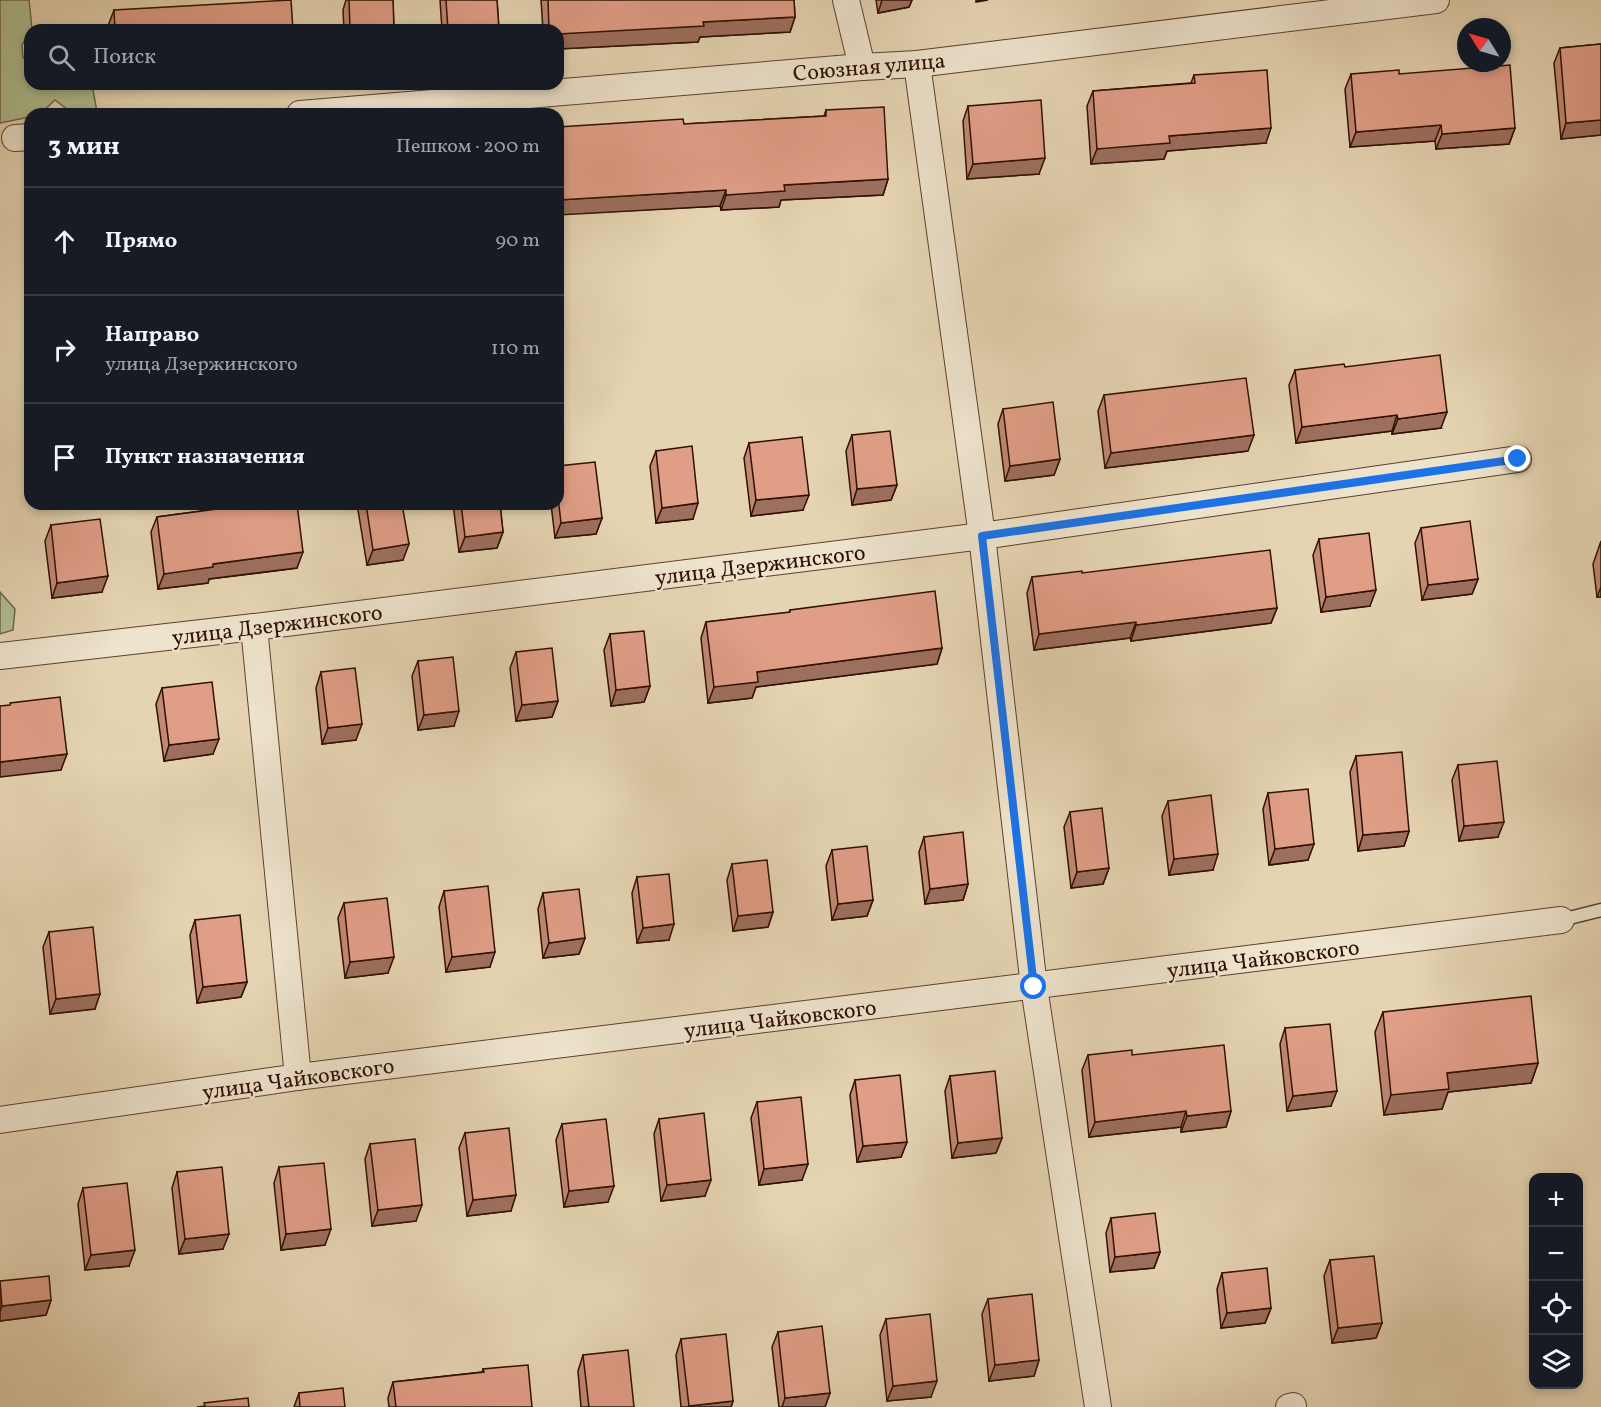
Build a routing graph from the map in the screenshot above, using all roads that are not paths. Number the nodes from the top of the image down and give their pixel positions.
1 (846, 0) edge
2 (1436, 0) edge
3 (917, 64) junction
4 (862, 67) junction
5 (372, 108) edge
6 (1518, 459) dead end
7 (982, 536) junction
8 (254, 627) junction
9 (0, 656) edge
10 (1601, 910) edge
11 (1562, 920) joint
12 (1034, 987) junction
13 (298, 1077) junction
14 (0, 1120) edge
15 (1098, 1407) edge

1 - 4 street
2 - 3 street, Союзная улица
3 - 4 street, Союзная улица
3 - 7 street
4 - 5 street, Союзная улица
6 - 7 street, улица Дзержинского
7 - 8 street, улица Дзержинского
7 - 12 street
8 - 9 street, улица Дзержинского
8 - 13 street
10 - 11 lane
11 - 12 street, улица Чайковского
12 - 13 street, улица Чайковского
12 - 15 street
13 - 14 street, улица Чайковского

